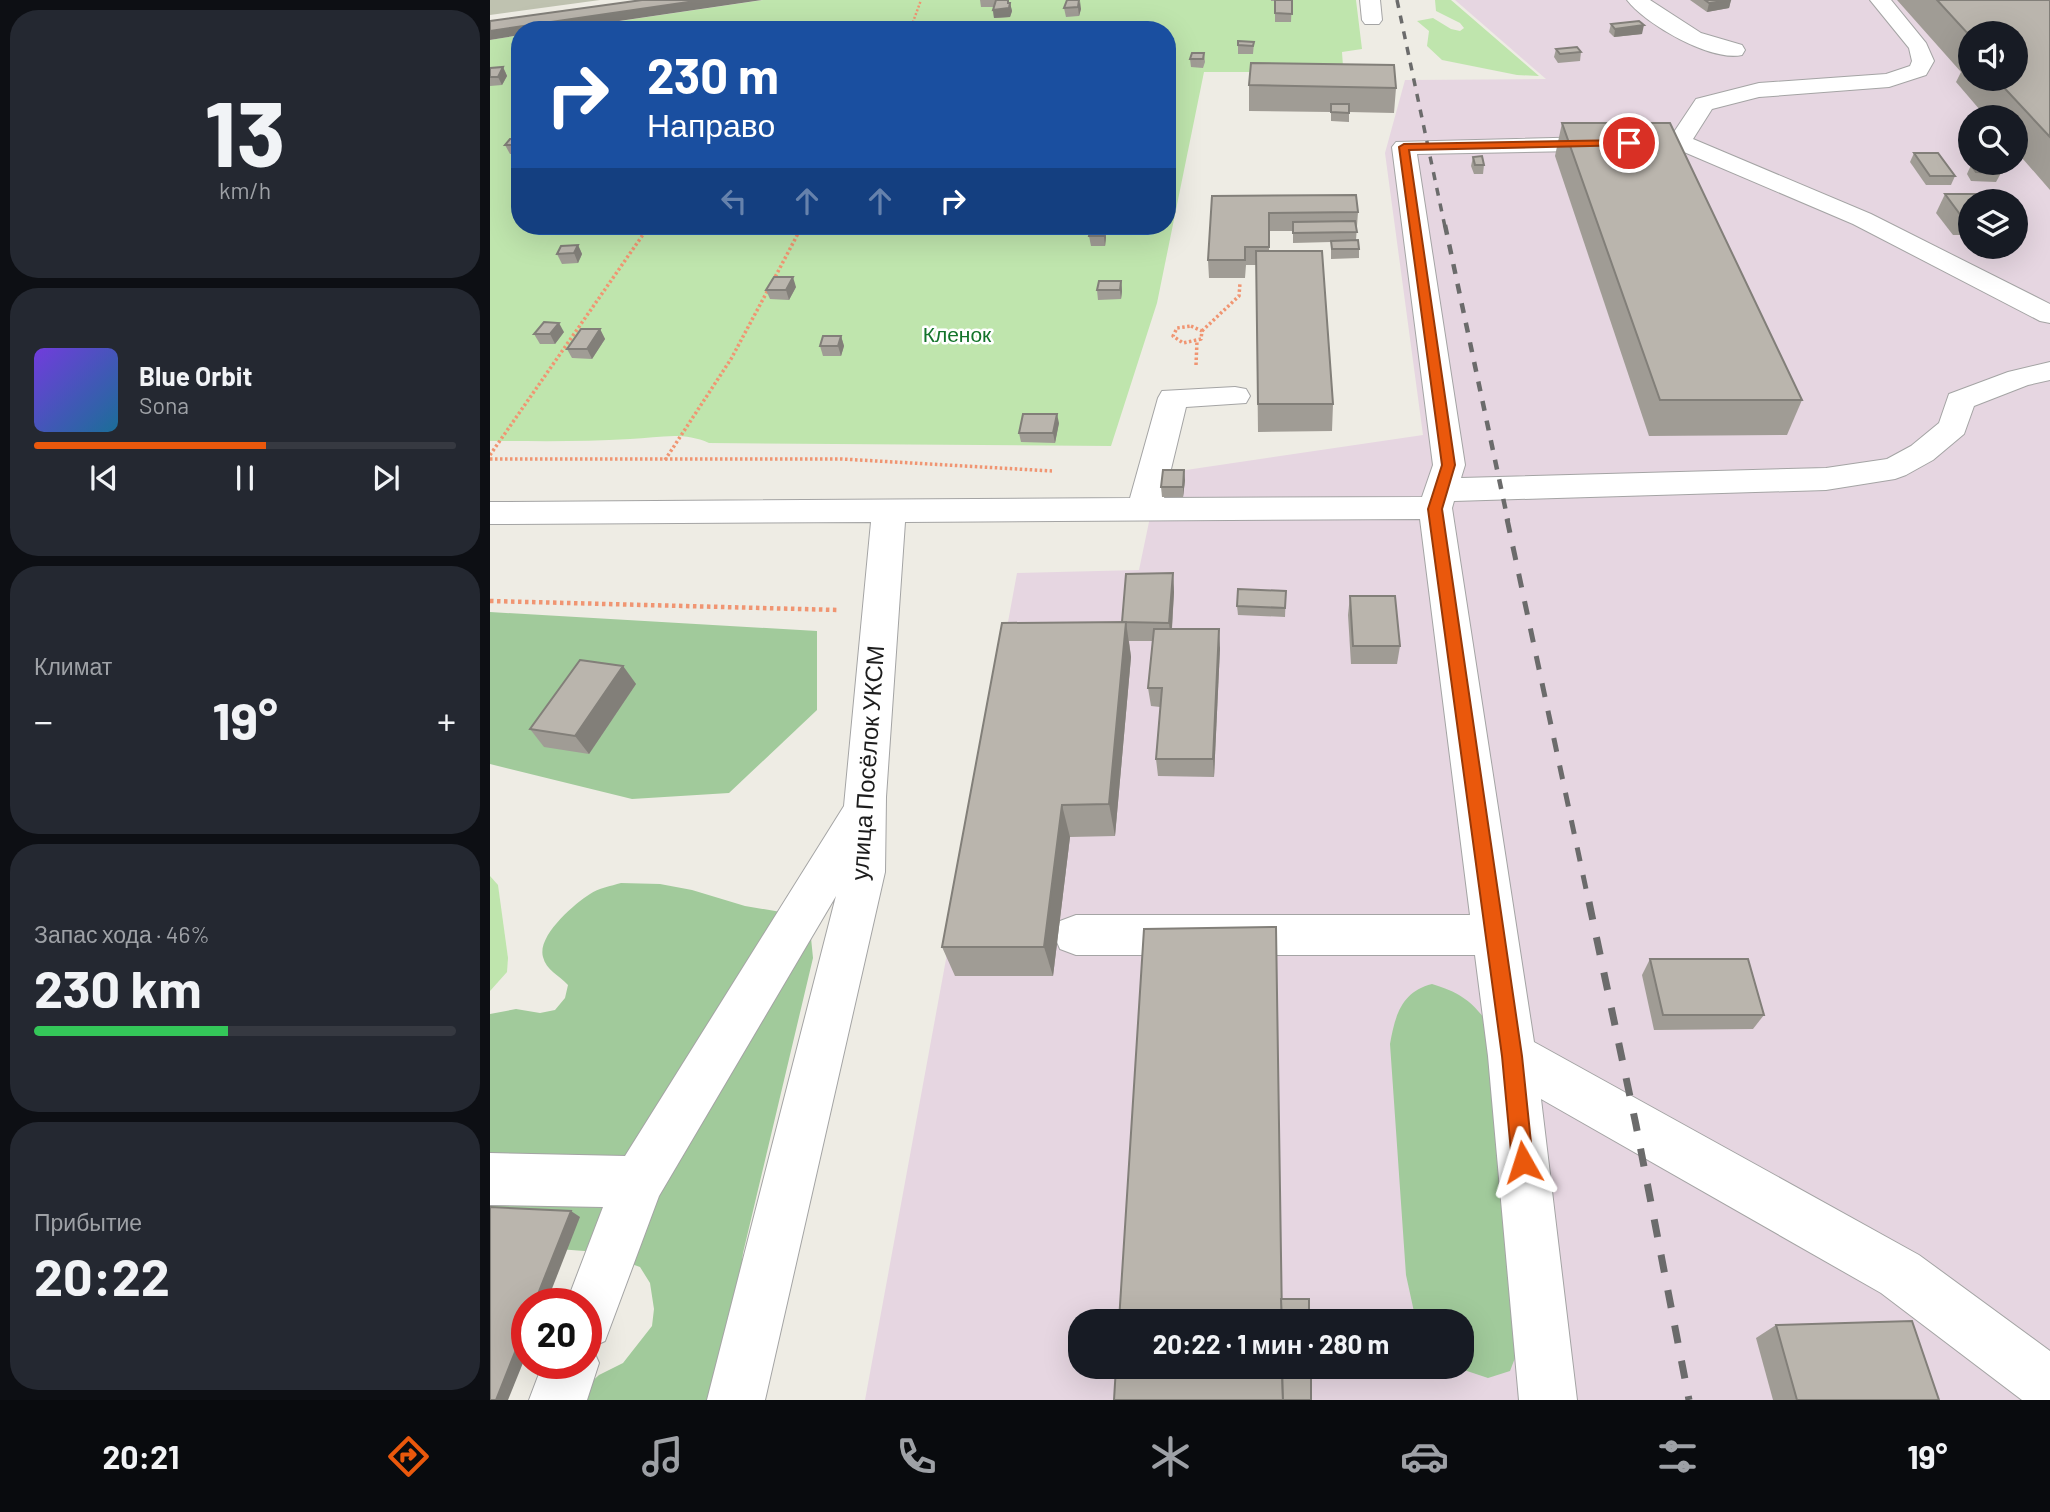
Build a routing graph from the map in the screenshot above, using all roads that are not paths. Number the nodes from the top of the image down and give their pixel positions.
1 (1637, 0) edge
2 (1880, 0) edge
3 (1734, 50) dead end
4 (1680, 142) junction
5 (2050, 315) edge
6 (2050, 371) edge
7 (1235, 396) dead end
8 (1438, 499) junction
9 (1144, 510) junction
10 (889, 512) junction
11 (490, 513) edge
12 (865, 808) junction
13 (1076, 935) dead end
14 (1495, 935) junction
15 (1512, 1056) junction
16 (490, 1179) edge
17 (638, 1182) junction
18 (599, 1288) edge
19 (565, 1379) edge
20 (2050, 1386) edge
21 (558, 1400) edge
22 (736, 1400) edge
23 (1548, 1400) edge

1 - 3 street
2 - 4 street
4 - 5 street
4 - 8 street
6 - 8 street
7 - 9 street
8 - 9 street
8 - 14 street
9 - 10 street
10 - 11 street
10 - 12 street, улица Посёлок УКСМ
12 - 17 street
12 - 22 street, улица Посёлок УКСМ
13 - 14 street
14 - 15 street
15 - 20 street
15 - 23 street
16 - 17 street
17 - 18 street
19 - 21 street

